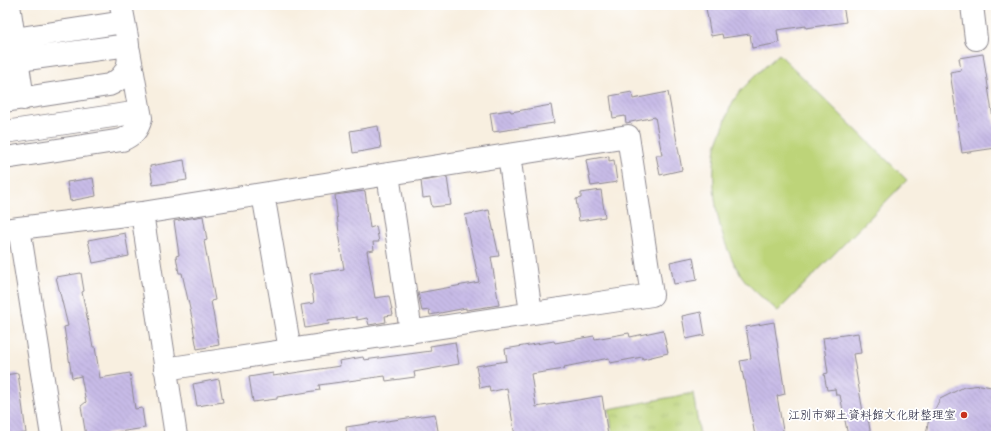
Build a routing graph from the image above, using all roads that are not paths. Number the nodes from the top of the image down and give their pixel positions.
1 (972, 5) edge
2 (123, 13) edge
3 (12, 16) edge
4 (976, 39) dead end
5 (128, 48) junction
6 (11, 62) edge
7 (14, 100) edge
8 (140, 112) junction
9 (5, 132) edge
10 (509, 155) junction
11 (5, 158) edge
12 (388, 174) junction
13 (263, 194) junction
14 (142, 213) junction
15 (12, 229) edge
16 (531, 313) junction
17 (411, 332) junction
18 (290, 350) junction
19 (166, 369) junction
20 (52, 436) edge
21 (176, 436) edge

1 - 4 street
2 - 3 street
2 - 5 street
3 - 6 street
5 - 6 street
5 - 7 street
5 - 8 street
6 - 7 street
8 - 9 street
8 - 11 street
10 - 12 street
10 - 16 street
10 - 16 street
12 - 13 street
12 - 17 street
13 - 14 street
13 - 18 street
14 - 15 street
14 - 19 street
15 - 20 street
16 - 17 street
17 - 18 street
18 - 19 street
19 - 21 street

